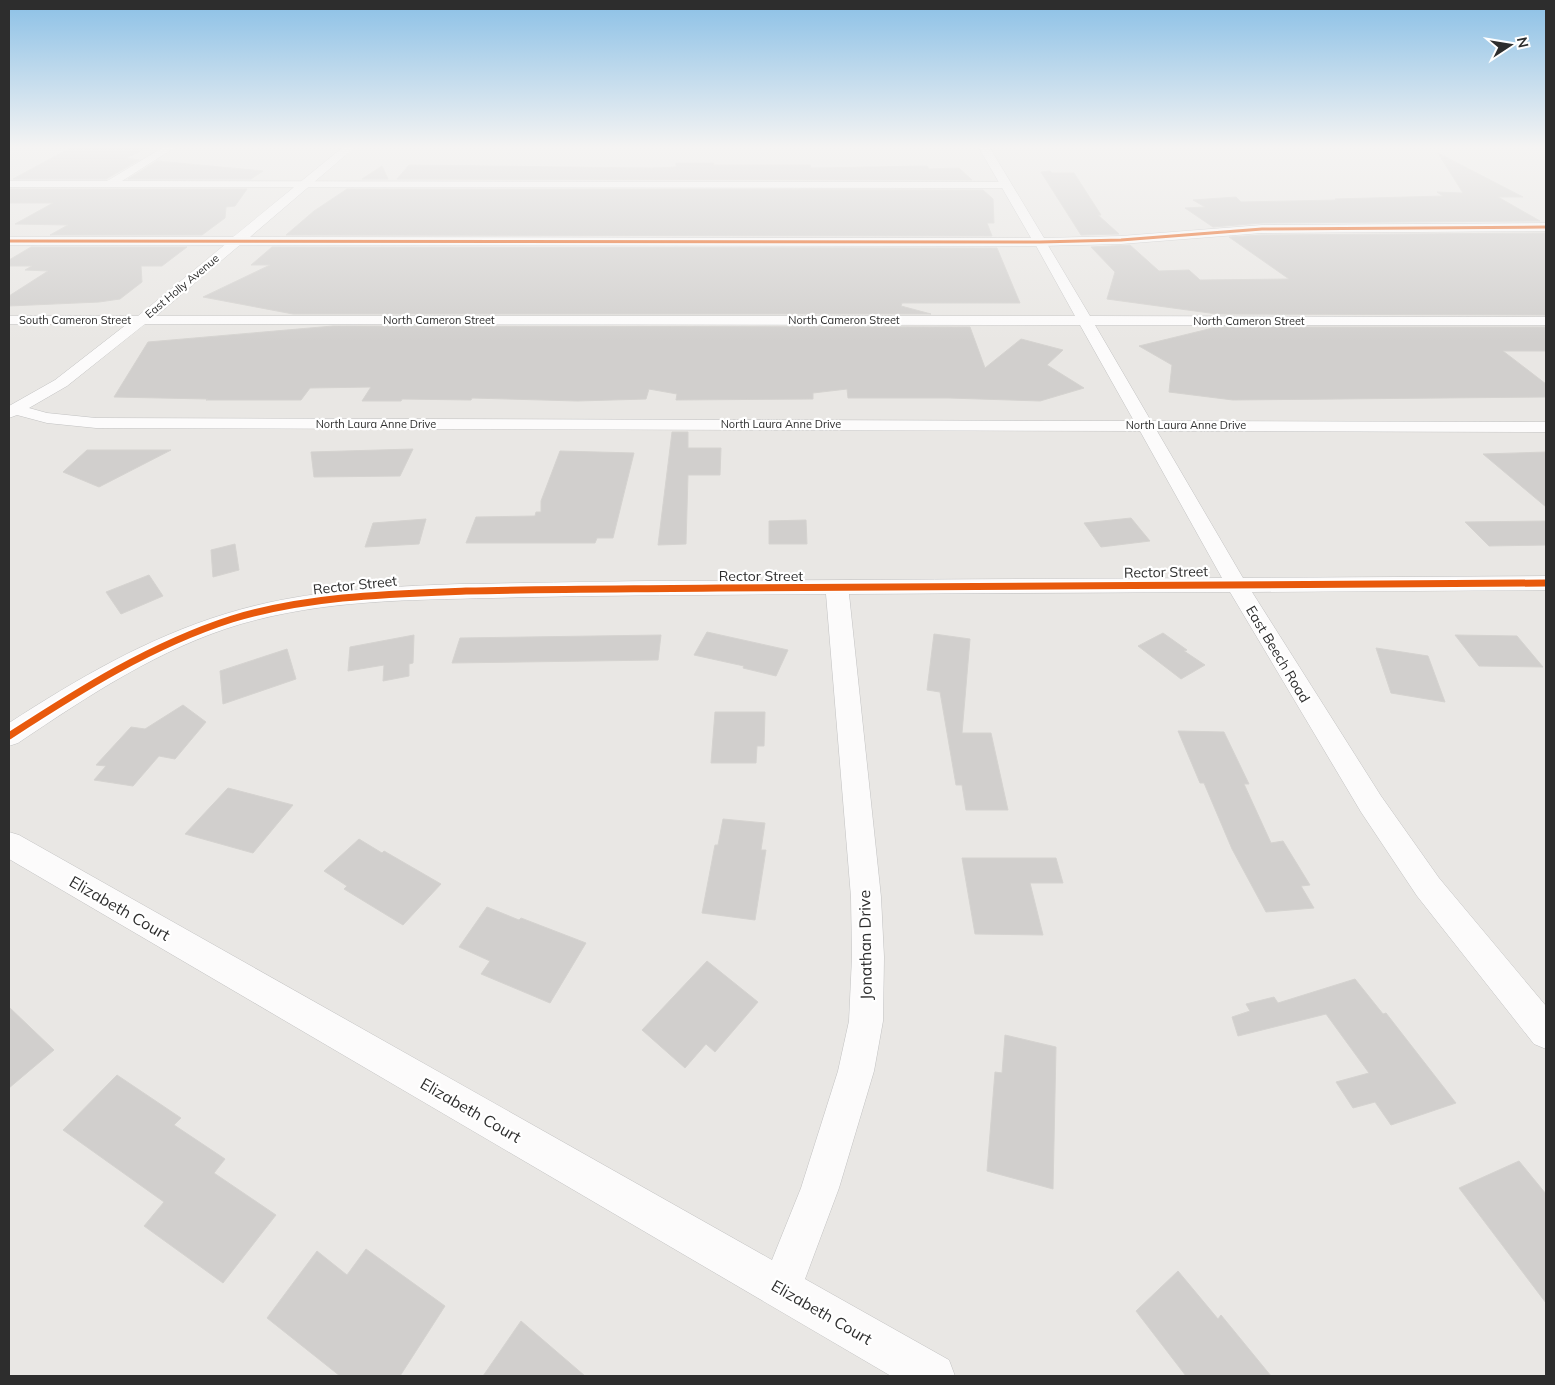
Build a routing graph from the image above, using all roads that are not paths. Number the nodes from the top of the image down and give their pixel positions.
1 (270, 213) edge
2 (1022, 213) edge
3 (1546, 227) edge
4 (237, 240) junction
5 (9, 242) edge
6 (1040, 242) junction
7 (9, 320) edge
8 (142, 320) junction
9 (1086, 321) junction
10 (1546, 321) edge
11 (12, 412) edge
12 (1145, 425) junction
13 (1546, 427) edge
14 (1546, 583) edge
15 (1236, 584) junction
16 (837, 588) junction
17 (9, 736) edge
18 (9, 844) edge
19 (1546, 1032) edge
20 (781, 1289) junction
21 (933, 1376) edge

1 - 4 street, East Holly Avenue
2 - 6 street, East Beech Road
3 - 6 street
4 - 5 street
4 - 6 street
4 - 8 street, East Holly Avenue
6 - 9 street, East Beech Road
7 - 8 street, South Cameron Street
8 - 9 street, North Cameron Street
8 - 11 street, East Holly Avenue
9 - 10 street, North Cameron Street
9 - 12 street, East Beech Road
11 - 12 street, North Laura Anne Drive
12 - 13 street, North Laura Anne Drive
12 - 15 street, East Beech Road
14 - 15 street, Rector Street
15 - 16 street, Rector Street
15 - 19 street, East Beech Road
16 - 17 street, Rector Street
16 - 20 street, Jonathan Drive
18 - 20 street, Elizabeth Court
20 - 21 street, Elizabeth Court

